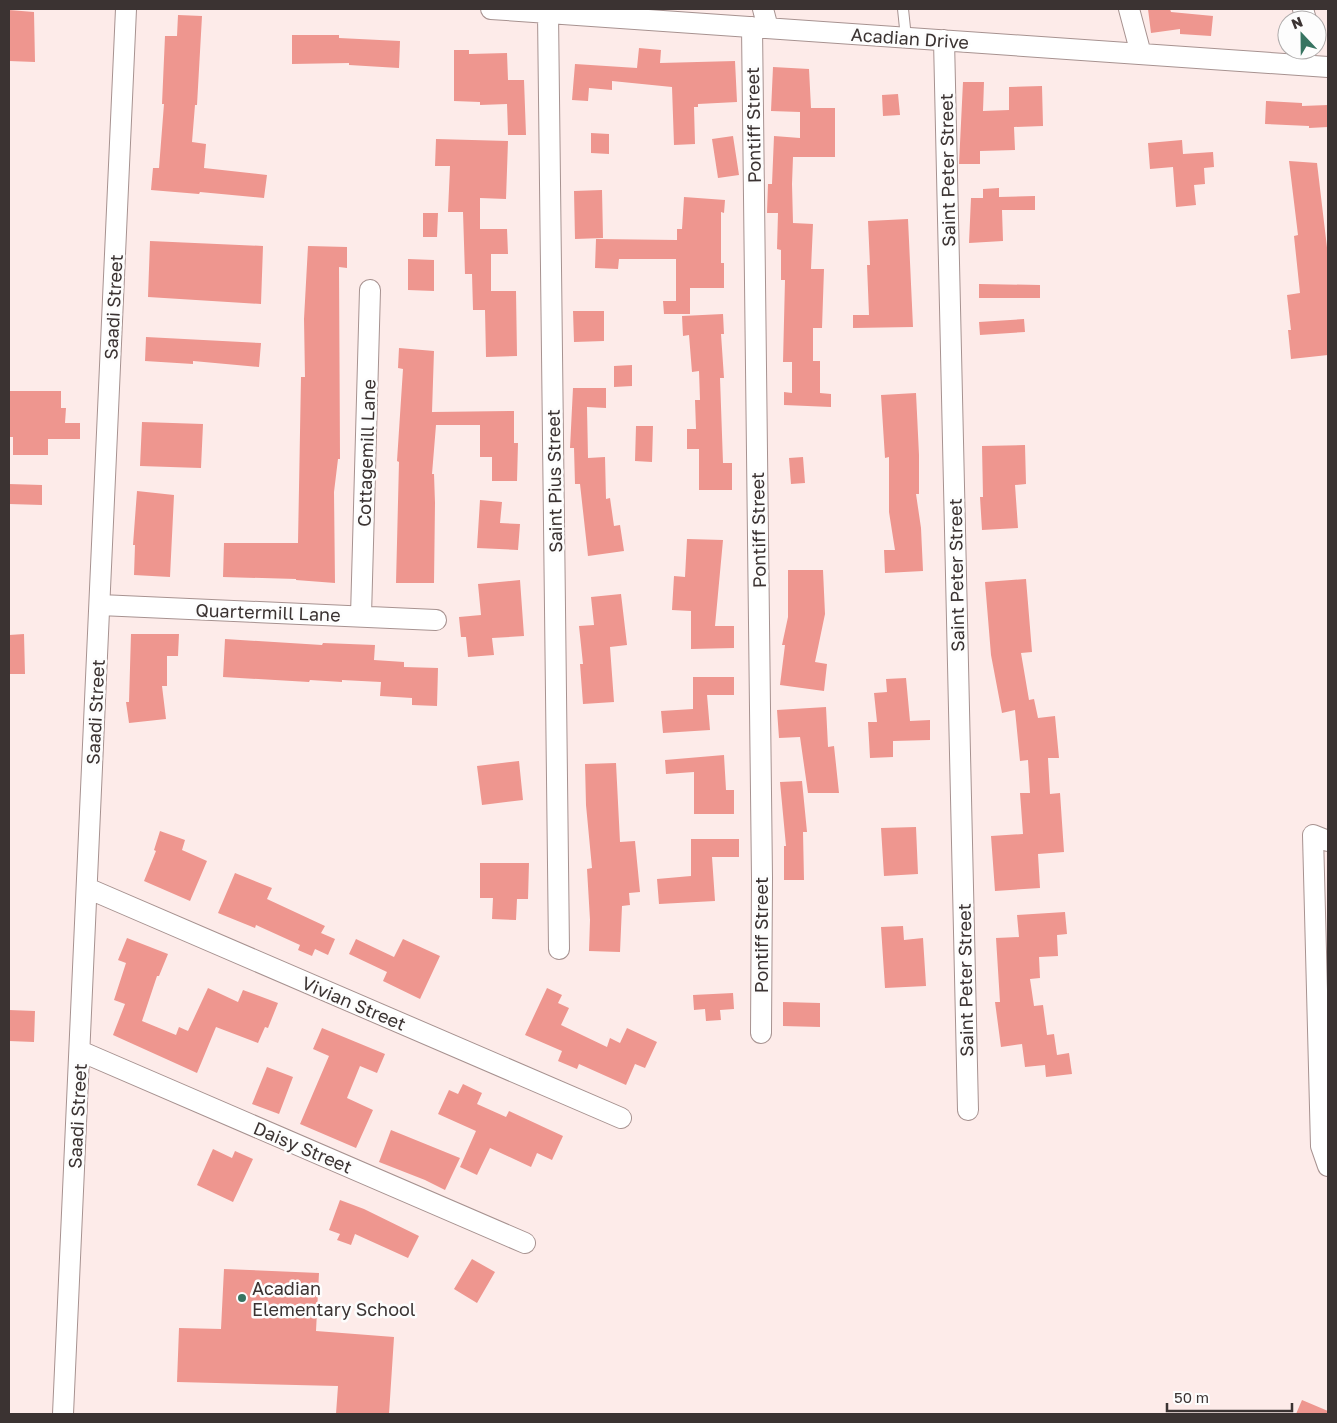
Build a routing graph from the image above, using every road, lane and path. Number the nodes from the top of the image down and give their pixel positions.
1 (126, 9) edge
2 (491, 9) edge
3 (763, 9) edge
4 (904, 9) edge
5 (1129, 9) edge
6 (548, 13) junction
7 (760, 28) junction
8 (906, 38) junction
9 (944, 40) junction
10 (1141, 54) junction
11 (1320, 61) edge
12 (370, 290) dead end
13 (100, 605) junction
14 (361, 616) junction
15 (436, 620) dead end
16 (1320, 838) edge
17 (87, 888) junction
18 (559, 949) dead end
19 (1323, 999) edge
20 (761, 1033) dead end
21 (80, 1051) junction
22 (968, 1110) dead end
23 (621, 1118) dead end
24 (1328, 1166) edge
25 (525, 1243) dead end
26 (63, 1414) edge

1 - 13 street, Saadi Street
2 - 6 street, Acadian Drive
3 - 7 street, Pontiff Street
4 - 8 lane
5 - 10 street
6 - 7 street, Acadian Drive
6 - 18 street, Saint Pius Street
7 - 8 street, Acadian Drive
7 - 20 street, Pontiff Street
8 - 9 street, Acadian Drive
9 - 10 street, Acadian Drive
9 - 22 street, Saint Peter Street
10 - 11 street, Acadian Drive
12 - 14 street, Cottagemill Lane
13 - 14 street, Quartermill Lane
13 - 17 street, Saadi Street
14 - 15 street, Quartermill Lane
16 - 19 street
17 - 21 street, Saadi Street
17 - 23 street, Vivian Street
19 - 24 street
21 - 25 street, Daisy Street
21 - 26 street, Saadi Street

